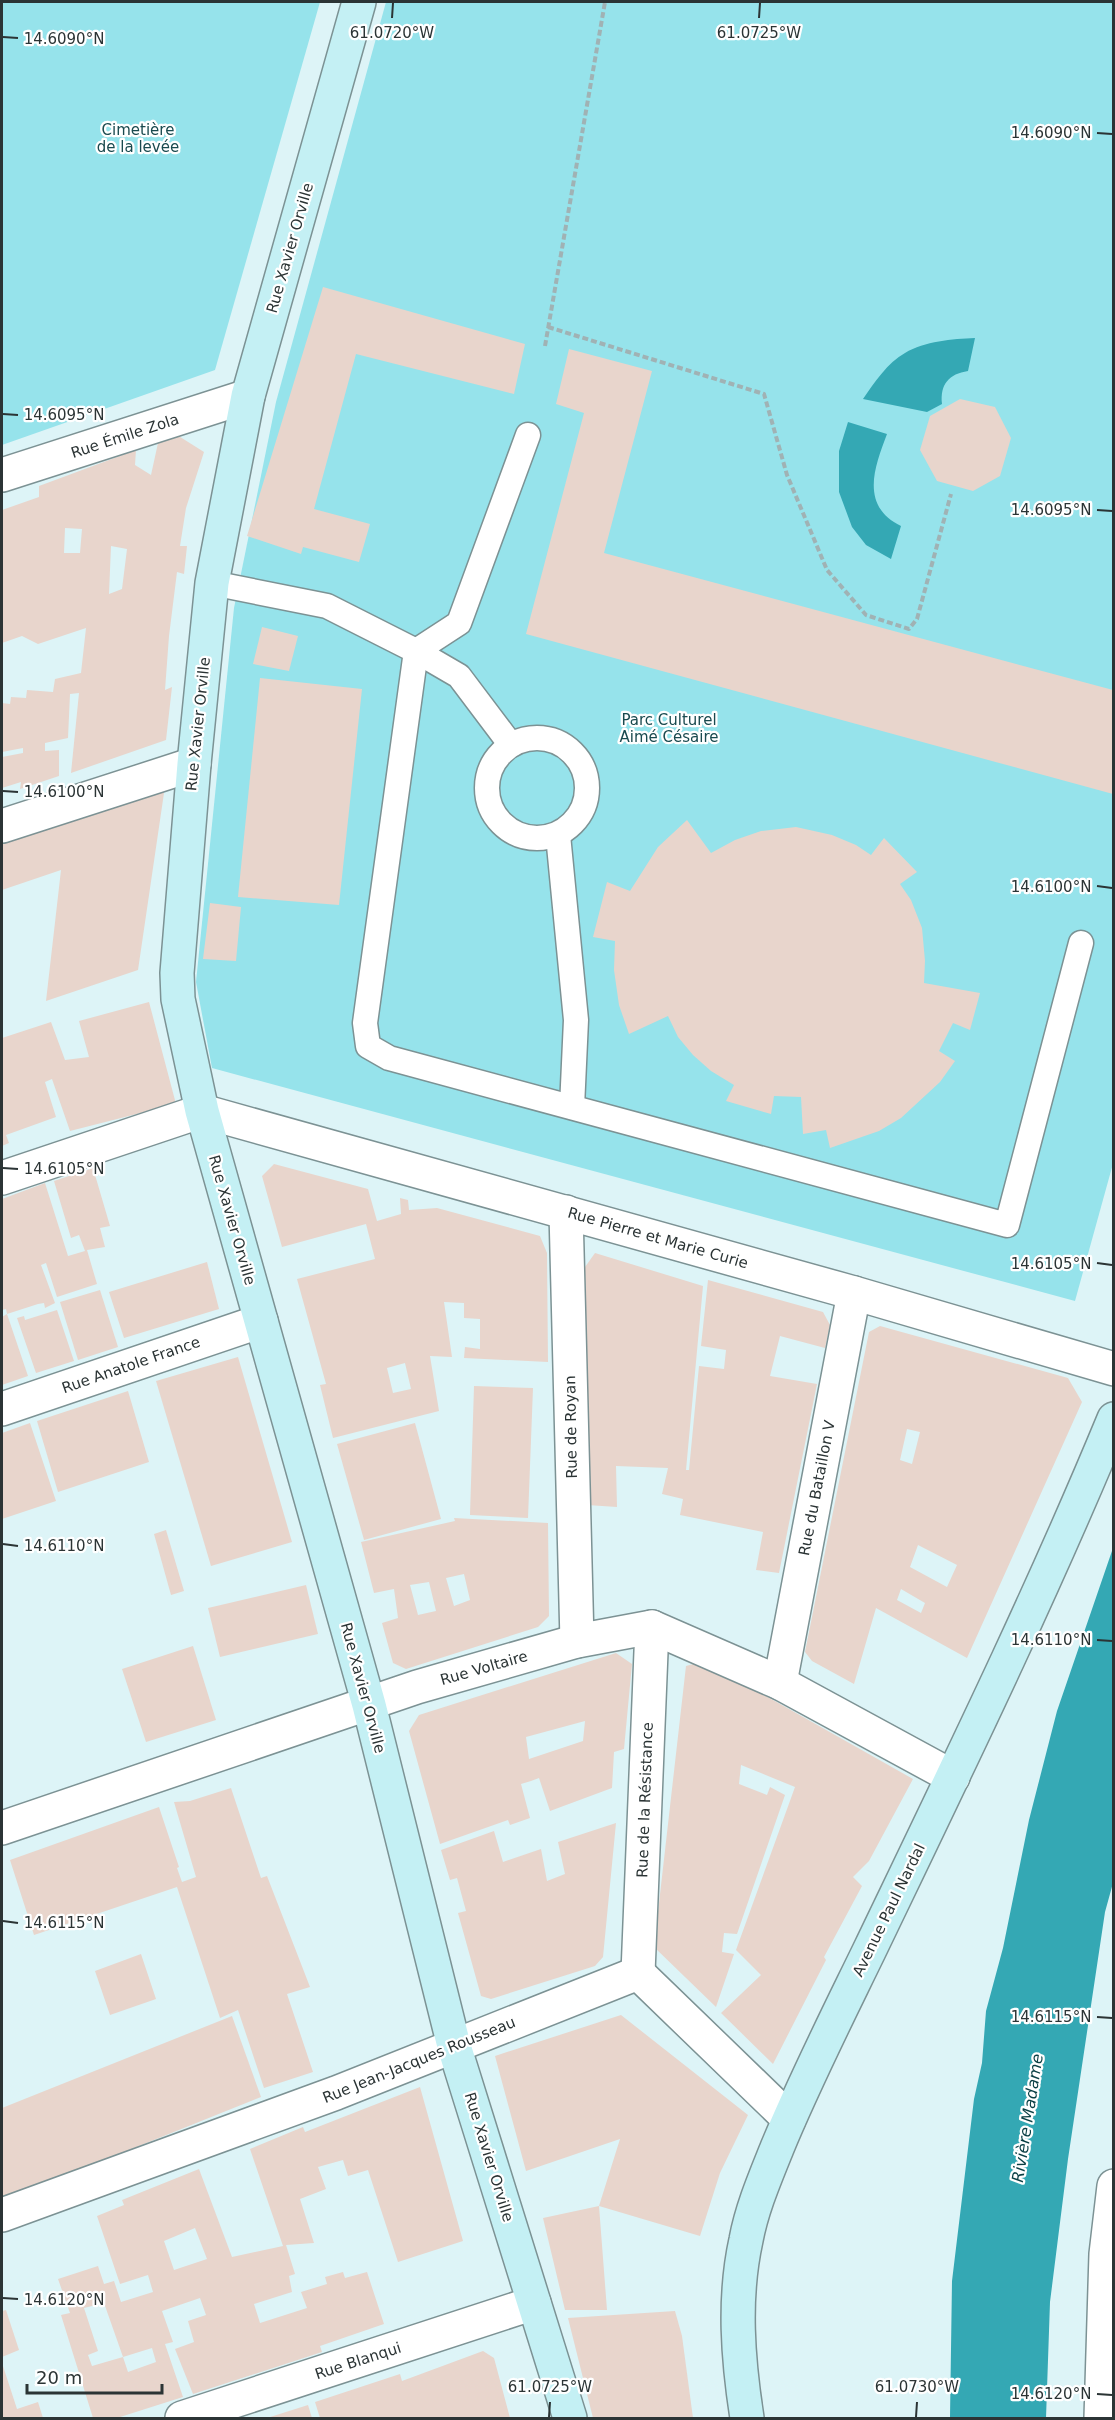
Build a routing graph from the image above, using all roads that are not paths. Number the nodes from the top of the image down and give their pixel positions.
1 (359, 2) edge
2 (248, 396) junction
3 (528, 435) dead end
4 (2, 475) edge
5 (212, 583) junction
6 (416, 651) junction
7 (512, 745) junction
8 (194, 764) junction
9 (2, 826) edge
10 (558, 835) junction
11 (1081, 943) dead end
12 (572, 1107) junction
13 (202, 1111) junction
14 (2, 1178) edge
15 (566, 1212) junction
16 (854, 1293) junction
17 (261, 1321) junction
18 (1113, 1369) edge
19 (2, 1410) edge
20 (1113, 1419) edge
21 (652, 1627) junction
22 (577, 1641) junction
23 (780, 1683) junction
24 (369, 1705) junction
25 (952, 1777) junction
26 (2, 1827) edge
27 (638, 1973) junction
28 (454, 2046) junction
29 (789, 2119) junction
30 (1113, 2186) edge
31 (2, 2215) edge
32 (534, 2303) junction
33 (182, 2418) edge
34 (570, 2418) edge
35 (747, 2418) edge
36 (1101, 2418) edge

1 - 2 main road, Rue Xavier Orville
2 - 4 street, Rue Émile Zola
2 - 5 main road, Rue Xavier Orville
3 - 6 lane
5 - 6 lane
5 - 8 main road, Rue Xavier Orville
6 - 7 lane
6 - 12 lane
7 - 10 lane
7 - 10 lane
8 - 9 street
8 - 13 main road, Rue Xavier Orville
10 - 12 lane
11 - 12 lane
13 - 14 street
13 - 15 street, Rue Pierre et Marie Curie
13 - 17 main road, Rue Xavier Orville
15 - 16 street, Rue Pierre et Marie Curie
15 - 22 street, Rue de Royan
16 - 18 street, Rue Pierre et Marie Curie
16 - 23 street, Rue du Bataillon V
17 - 19 street, Rue Anatole France
17 - 24 main road, Rue Xavier Orville
20 - 25 main road, Avenue Paul Nardal
21 - 22 street, Rue Voltaire
21 - 23 street
21 - 27 street, Rue de la Résistance
22 - 24 street, Rue Voltaire
23 - 25 street
24 - 26 street, Rue Voltaire
24 - 28 main road, Rue Xavier Orville
25 - 29 main road, Avenue Paul Nardal
27 - 28 street, Rue Jean-Jacques Rousseau
27 - 29 street
28 - 31 street, Rue Jean-Jacques Rousseau
28 - 32 main road, Rue Xavier Orville
29 - 35 main road, Avenue Paul Nardal
30 - 36 street
32 - 33 street, Rue Blanqui
32 - 34 main road, Rue Xavier Orville

